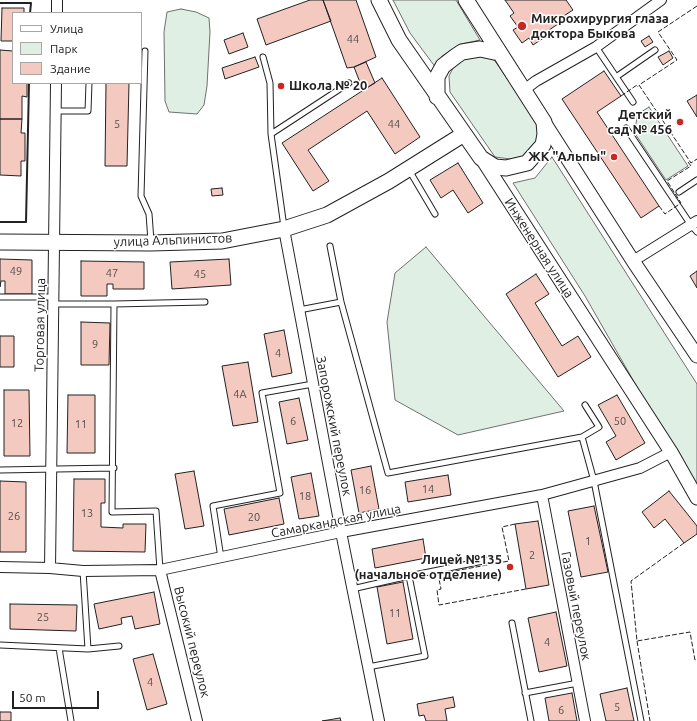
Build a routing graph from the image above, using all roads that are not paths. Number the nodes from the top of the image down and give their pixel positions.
1 (57, 0) edge
2 (379, 0) edge
3 (466, 0) edge
4 (661, 0) edge
5 (57, 12) edge
6 (596, 47) junction
7 (655, 50) dead end
8 (145, 51) dead end
9 (499, 53) junction
10 (263, 57) dead end
11 (616, 76) junction
12 (349, 83) dead end
13 (56, 84) edge
14 (89, 84) edge
15 (524, 90) junction
16 (437, 96) junction
17 (633, 102) dead end
18 (56, 111) junction
19 (544, 122) junction
20 (626, 128) dead end
21 (271, 134) junction
22 (464, 134) junction
23 (481, 158) junction
24 (408, 170) junction
25 (697, 180) edge
26 (679, 192) dead end
27 (435, 214) dead end
28 (695, 226) edge
29 (284, 229) junction
30 (0, 242) edge
31 (54, 243) junction
32 (151, 243) junction
33 (330, 246) dead end
34 (633, 260) junction
35 (0, 297) edge
36 (54, 300) junction
37 (204, 302) dead end
38 (341, 302) junction
39 (114, 304) junction
40 (298, 310) junction
41 (697, 356) edge
42 (313, 384) junction
43 (585, 405) dead end
44 (582, 437) junction
45 (670, 452) junction
46 (51, 468) junction
47 (114, 468) junction
48 (0, 470) edge
49 (594, 481) junction
50 (542, 495) junction
51 (697, 498) edge
52 (341, 532) junction
53 (221, 558) junction
54 (488, 560) dead end
55 (0, 567) edge
56 (50, 568) junction
57 (160, 570) junction
58 (83, 571) junction
59 (409, 576) junction
60 (352, 590) junction
61 (512, 623) dead end
62 (0, 645) edge
63 (120, 646) dead end
64 (59, 648) junction
65 (88, 649) junction
66 (368, 667) junction
67 (578, 683) junction
68 (526, 693) junction
69 (71, 721) edge
70 (198, 721) edge
71 (379, 721) edge
72 (531, 721) edge
73 (585, 721) edge
74 (641, 721) edge

1 - 5 street
2 - 16 main road, Инженерная улица
3 - 9 main road
4 - 6 street
6 - 11 lane
6 - 15 street
7 - 11 lane
8 - 32 lane
9 - 15 main road
9 - 16 main road
10 - 21 lane
11 - 17 lane
12 - 21 lane
13 - 18 street, Торговая улица
14 - 18 lane
15 - 19 main road
16 - 22 main road, Инженерная улица
18 - 31 street, Торговая улица
19 - 23 main road
19 - 34 street
20 - 28 lane
21 - 29 lane
22 - 23 main road, Инженерная улица
22 - 24 main road, улица Альпинистов
23 - 45 street, Инженерная улица
24 - 27 lane
24 - 29 main road, улица Альпинистов
25 - 26 lane
28 - 34 street
29 - 32 main road, улица Альпинистов
29 - 40 street, Запорожский переулок
30 - 31 main road, улица Альпинистов
31 - 32 main road, улица Альпинистов
31 - 36 street, Торговая улица
33 - 38 lane
34 - 41 street
35 - 36 lane
36 - 39 lane
36 - 46 street, Торговая улица
37 - 39 lane
38 - 40 lane
38 - 44 lane
39 - 47 lane
40 - 42 street, Запорожский переулок
42 - 52 street, Запорожский переулок
42 - 53 lane
43 - 44 lane
44 - 49 lane
45 - 49 street, Самаркандская улица
45 - 51 street, Инженерная улица
46 - 47 lane
46 - 48 lane
46 - 56 street, Торговая улица
47 - 57 lane
49 - 50 street, Самаркандская улица
49 - 74 lane
50 - 52 street, Самаркандская улица
50 - 67 street, Газовый переулок
52 - 53 street, Самаркандская улица
52 - 60 street, Запорожский переулок
53 - 57 street, Самаркандская улица
54 - 59 lane
55 - 56 street, Самаркандская улица
56 - 58 street, Самаркандская улица
57 - 58 street, Самаркандская улица
57 - 70 street, Высокий переулок
58 - 65 lane
59 - 60 lane
59 - 66 lane
60 - 66 street, Запорожский переулок
61 - 68 lane
62 - 64 lane
63 - 65 lane
64 - 65 lane
64 - 69 lane
66 - 71 street, Запорожский переулок
67 - 68 lane
67 - 73 street, Газовый переулок
68 - 72 lane

